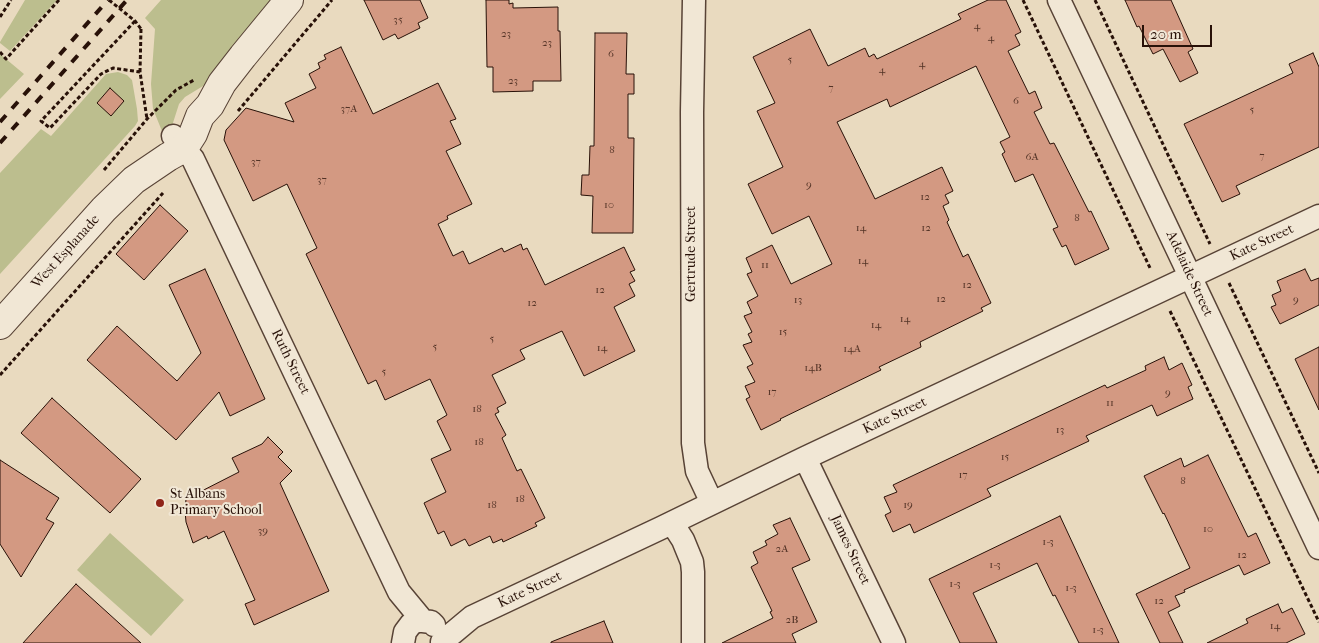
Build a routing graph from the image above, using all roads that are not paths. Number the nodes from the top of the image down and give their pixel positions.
1 (289, 0) edge
2 (694, 0) edge
3 (1059, 0) edge
4 (179, 142) junction
5 (1319, 216) edge
6 (1190, 277) junction
7 (0, 325) edge
8 (805, 458) junction
9 (712, 503) junction
10 (672, 523) junction
11 (1319, 548) edge
12 (419, 635) edge
13 (693, 643) edge
14 (894, 643) edge

1 - 4 street
2 - 9 street, Gertrude Street
3 - 6 street, Adelaide Street
4 - 7 street, West Esplanade
4 - 12 street, Ruth Street
5 - 6 street, Kate Street
6 - 8 street, Kate Street
6 - 11 street, Adelaide Street
8 - 9 street, Kate Street
8 - 14 street, James Street
9 - 10 street, Kate Street
10 - 12 street, Kate Street
10 - 13 street

